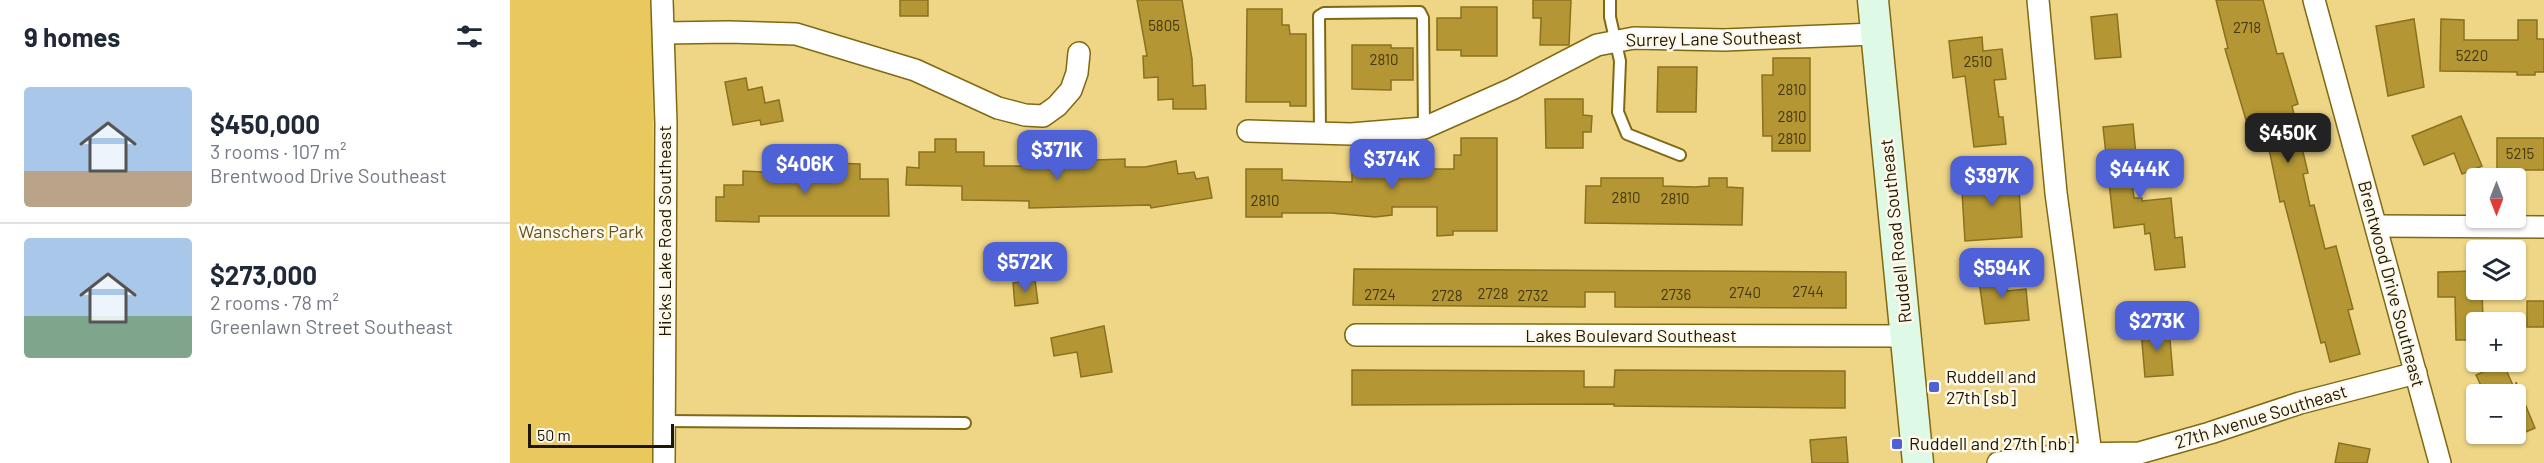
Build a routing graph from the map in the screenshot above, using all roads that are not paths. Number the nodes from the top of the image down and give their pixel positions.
1 (662, 0) edge
2 (1610, 0) edge
3 (1873, 0) edge
4 (2038, 0) edge
5 (2314, 0) edge
6 (664, 33) junction
7 (1875, 34) junction
8 (1614, 42) junction
9 (1079, 53) dead end
10 (1424, 128) junction
11 (1248, 131) dead end
12 (1320, 134) junction
13 (1680, 155) dead end
14 (2376, 226) junction
15 (2544, 227) edge
16 (1356, 335) dead end
17 (1907, 336) junction
18 (2416, 373) junction
19 (664, 421) junction
20 (964, 423) dead end
21 (2091, 454) junction
22 (664, 463) edge
23 (1918, 463) edge
24 (1998, 463) edge
25 (2440, 463) edge

1 - 6 street, Hicks Lake Road Southeast
2 - 8 lane
3 - 7 main road, Ruddell Road Southeast
4 - 21 street
5 - 14 street, Brentwood Drive Southeast
6 - 9 street
6 - 19 street, Hicks Lake Road Southeast
7 - 8 street, Surrey Lane Southeast
7 - 17 main road, Ruddell Road Southeast
8 - 10 street, Surrey Lane Southeast
8 - 13 lane
10 - 12 street, Surrey Lane Southeast
10 - 12 lane
11 - 12 street, Surrey Lane Southeast
14 - 15 street
14 - 18 street, Brentwood Drive Southeast
16 - 17 street, Lakes Boulevard Southeast
17 - 23 main road, Ruddell Road Southeast
18 - 21 street, 27th Avenue Southeast
18 - 25 street, Brentwood Drive Southeast
19 - 20 lane
19 - 22 street, Hicks Lake Road Southeast
21 - 24 street, 27th Avenue Southeast

